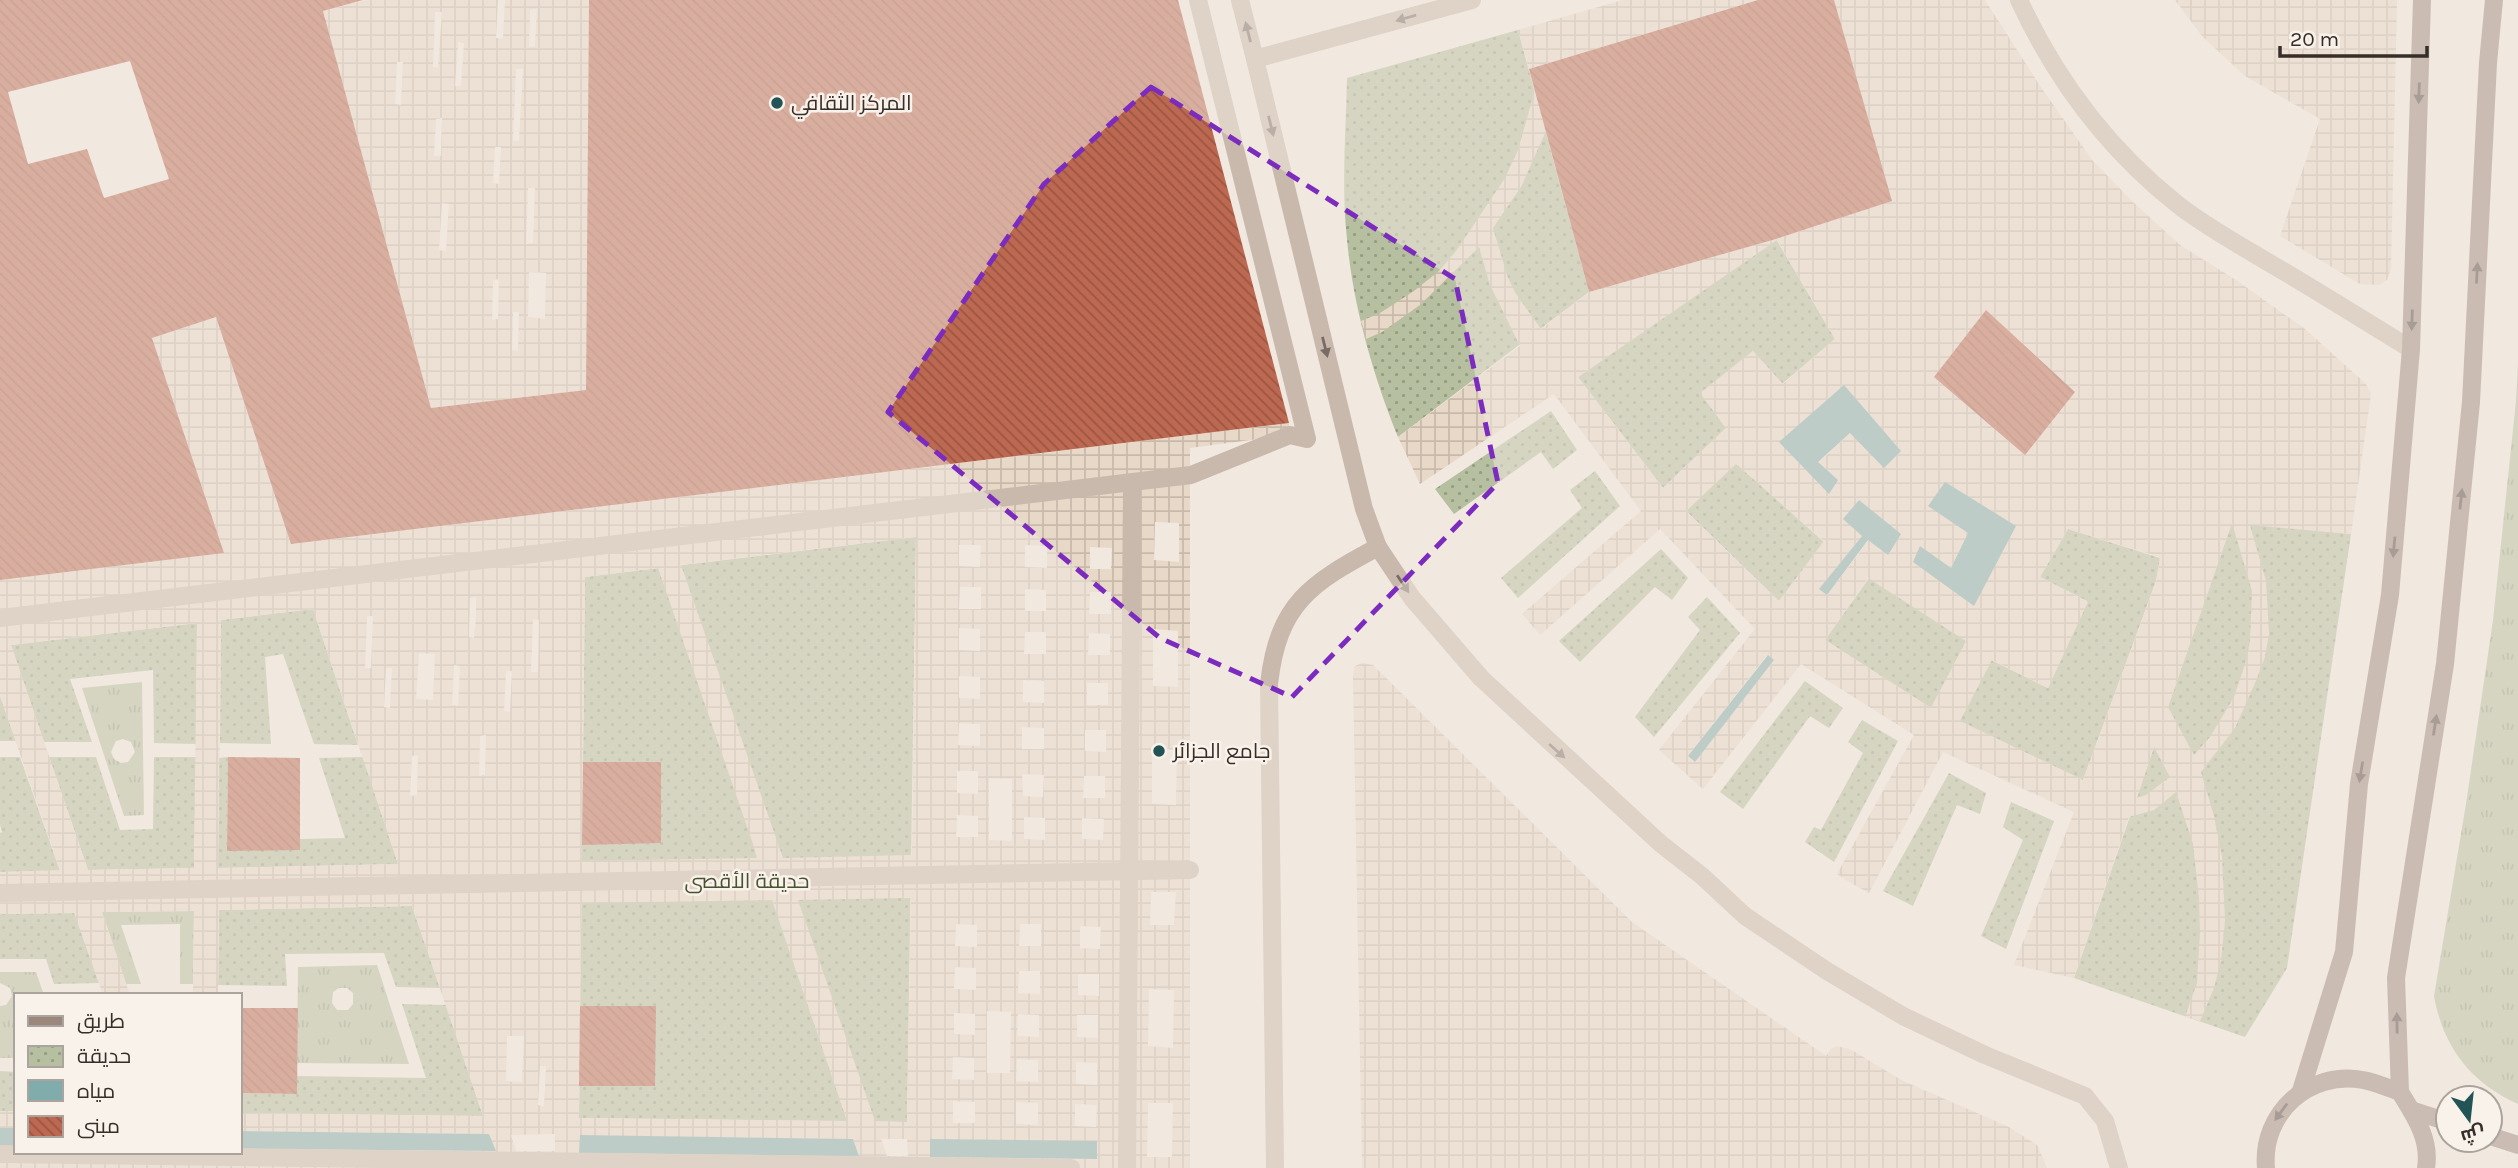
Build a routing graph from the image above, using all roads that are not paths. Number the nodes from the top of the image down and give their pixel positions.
1 (1198, 0) edge
2 (1240, 0) edge
3 (1472, 0) edge
4 (2019, 0) edge
5 (2422, 0) edge
6 (2494, 0) edge
7 (1255, 59) junction
8 (2411, 349) junction
9 (1132, 483) junction
10 (1378, 547) junction
11 (0, 618) edge
12 (1190, 870) dead end
13 (1129, 871) junction
14 (0, 893) edge
15 (2301, 1091) junction
16 (2400, 1092) junction
17 (2412, 1111) junction
18 (2434, 1118) edge
19 (2113, 1144) junction
20 (0, 1154) edge
21 (1072, 1168) edge
22 (1127, 1168) edge
23 (1275, 1168) edge
24 (2119, 1168) edge
25 (2128, 1168) edge
26 (2266, 1168) edge
27 (2426, 1168) edge

1 - 9 street
7 -> 2 street
3 -> 7 street
4 - 8 street
5 -> 8 street
16 -> 6 street
7 -> 10 street
8 -> 15 street
9 - 11 street
9 - 13 street
10 -> 19 street
10 - 23 street
12 - 13 street
13 - 14 street
13 - 22 street
15 - 16 street
15 -> 26 street
16 - 17 street
17 - 18 street
17 - 27 street
19 - 24 street
19 - 25 street
20 - 21 street

